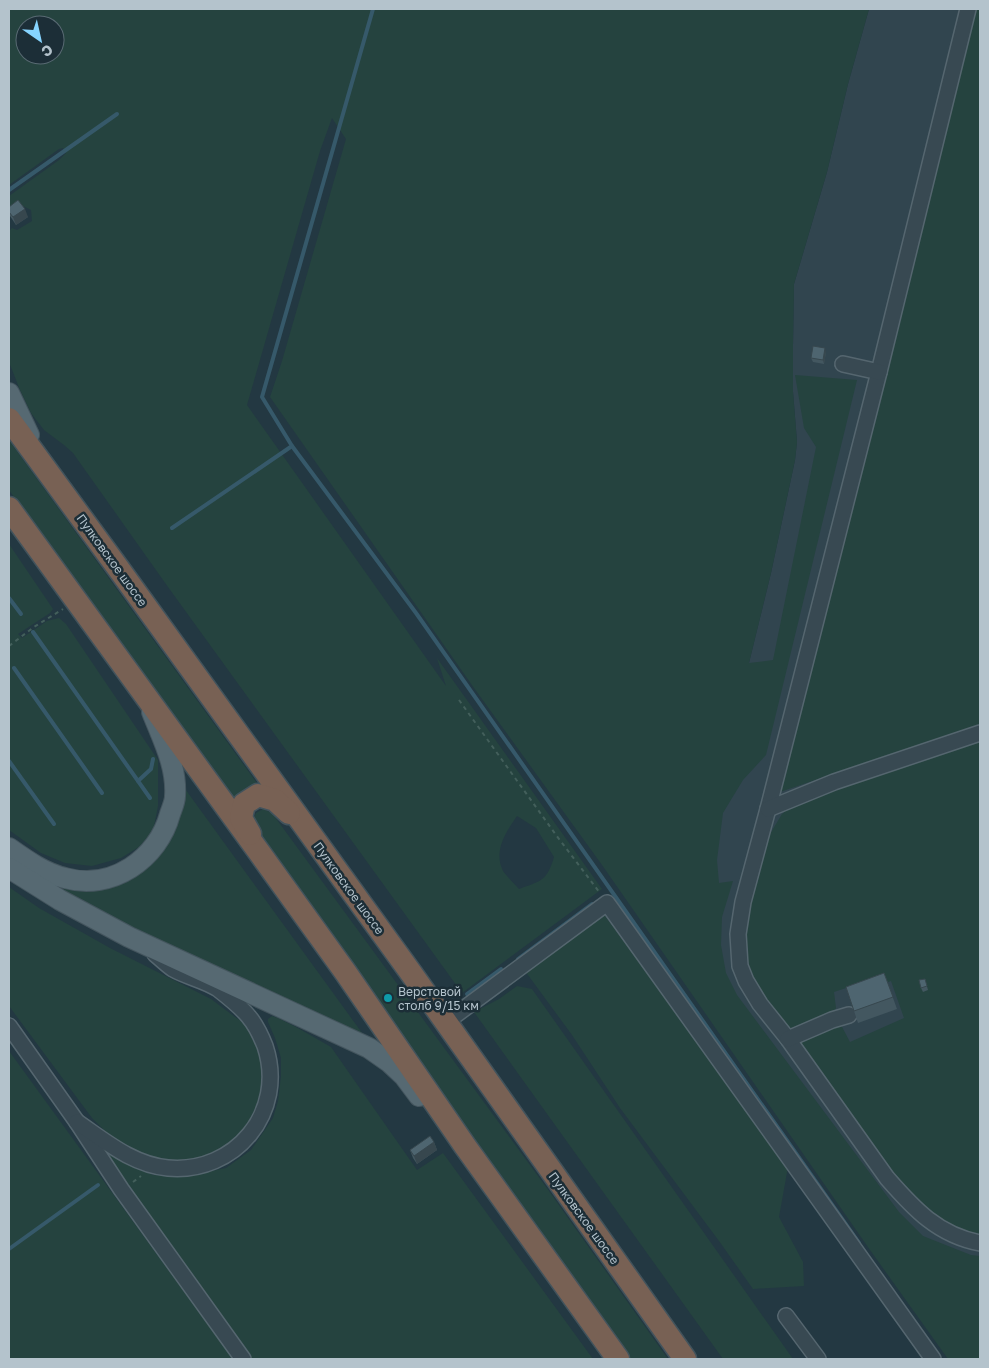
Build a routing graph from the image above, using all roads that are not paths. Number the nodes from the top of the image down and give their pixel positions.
1 (968, 9) edge
2 (843, 364) dead end
3 (879, 372) junction
4 (9, 393) edge
5 (9, 420) edge
6 (42, 464) junction
7 (9, 508) edge
8 (146, 697) junction
9 (980, 733) edge
10 (768, 809) junction
11 (307, 828) junction
12 (9, 848) edge
13 (259, 852) junction
14 (9, 868) edge
15 (145, 945) junction
16 (849, 1015) dead end
17 (446, 1022) junction
18 (9, 1026) edge
19 (788, 1040) junction
20 (446, 1118) junction
21 (77, 1122) junction
22 (980, 1243) edge
23 (786, 1316) dead end
24 (243, 1359) edge
25 (618, 1359) edge
26 (685, 1359) edge
27 (818, 1359) edge
28 (933, 1359) edge

1 - 3 street
2 - 3 street
3 - 10 street
4 - 6 main road
5 - 6 highway, Пулковское шоссе
6 - 11 highway, Пулковское шоссе
7 - 8 highway
8 - 12 main road
8 - 13 highway
9 - 10 street
10 - 19 street
11 - 13 highway
11 - 17 highway, Пулковское шоссе
13 - 20 highway
14 - 15 main road
15 - 20 main road
15 - 21 street
16 - 19 street
17 - 26 highway, Пулковское шоссе
17 - 28 street
18 - 21 street
19 - 22 street
20 - 25 highway
21 - 24 street
23 - 27 street

